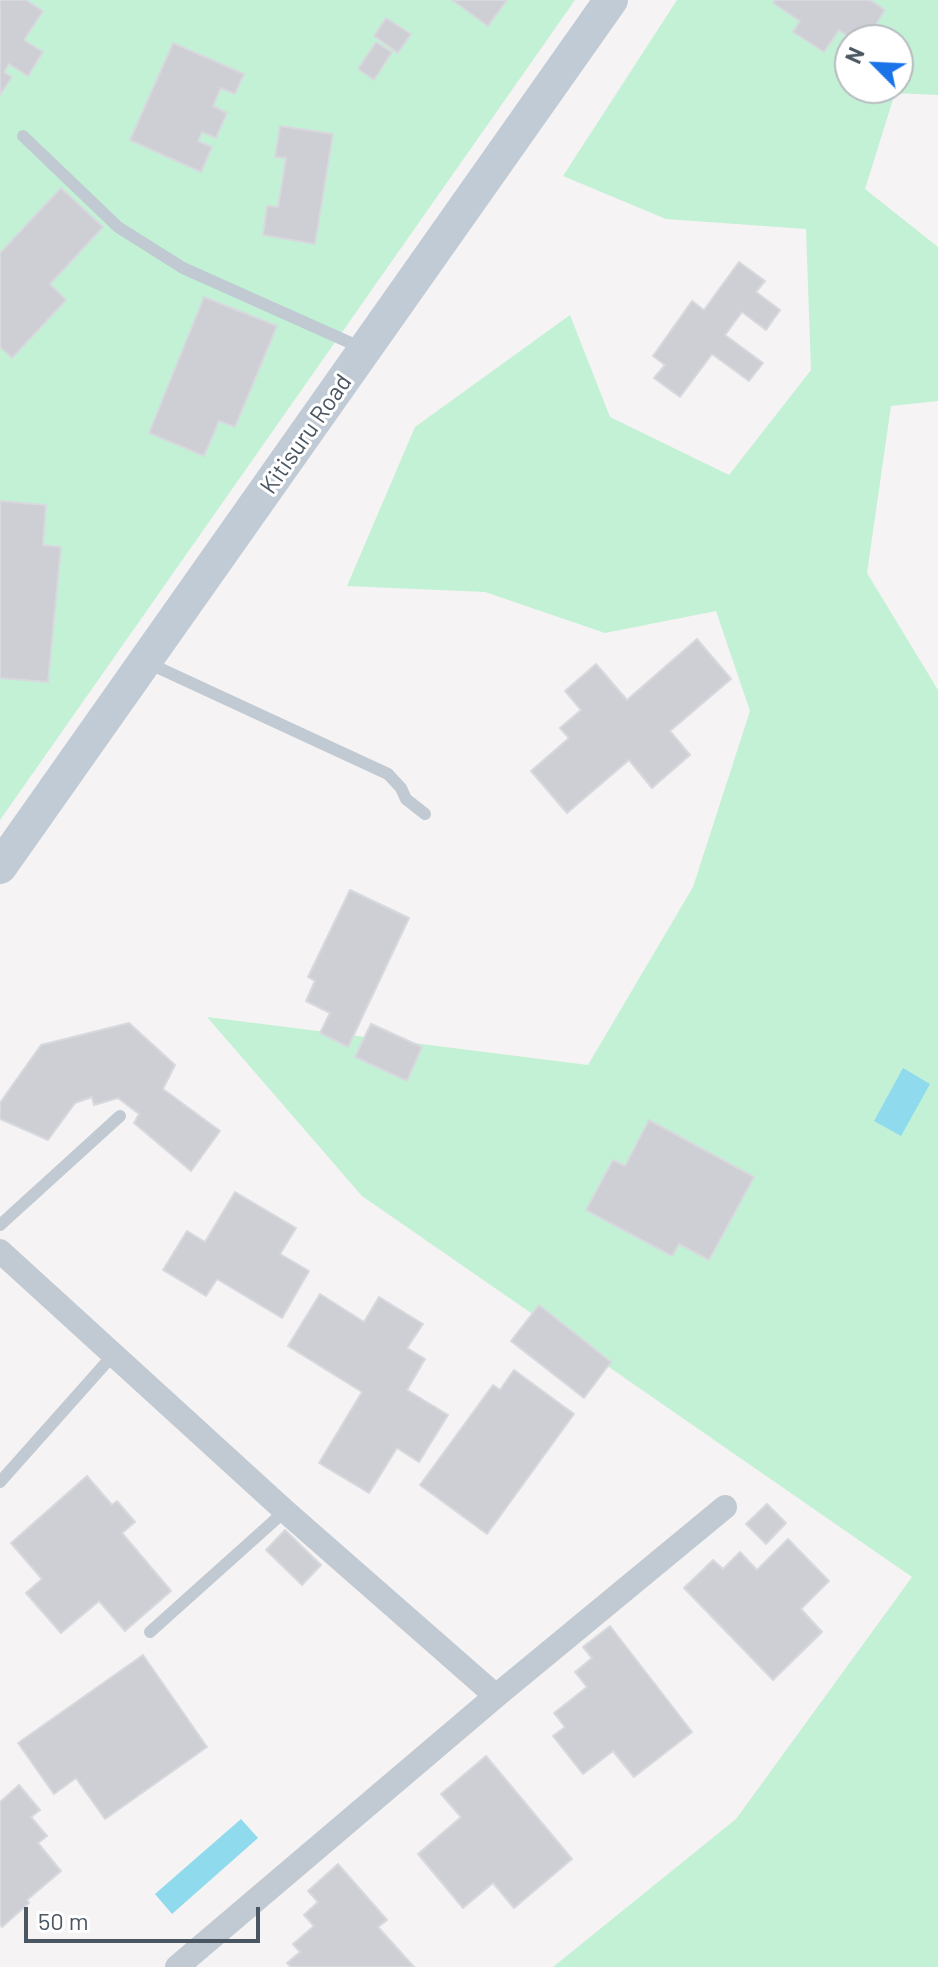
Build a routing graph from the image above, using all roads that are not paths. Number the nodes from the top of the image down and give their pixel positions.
1 (611, 0) edge
2 (23, 136) dead end
3 (365, 349) junction
4 (145, 661) junction
5 (425, 814) dead end
6 (0, 867) edge
7 (120, 1116) dead end
8 (0, 1225) edge
9 (0, 1251) edge
10 (113, 1355) junction
11 (0, 1482) edge
12 (725, 1507) dead end
13 (285, 1511) junction
14 (150, 1632) dead end
15 (496, 1696) junction
16 (177, 1967) edge

1 - 3 street, Kitisuru Road
2 - 3 lane
3 - 4 street, Kitisuru Road
4 - 5 lane
4 - 6 street, Kitisuru Road
7 - 8 lane
9 - 10 street
10 - 11 lane
10 - 13 street
12 - 15 street
13 - 14 lane
13 - 15 street
15 - 16 street

